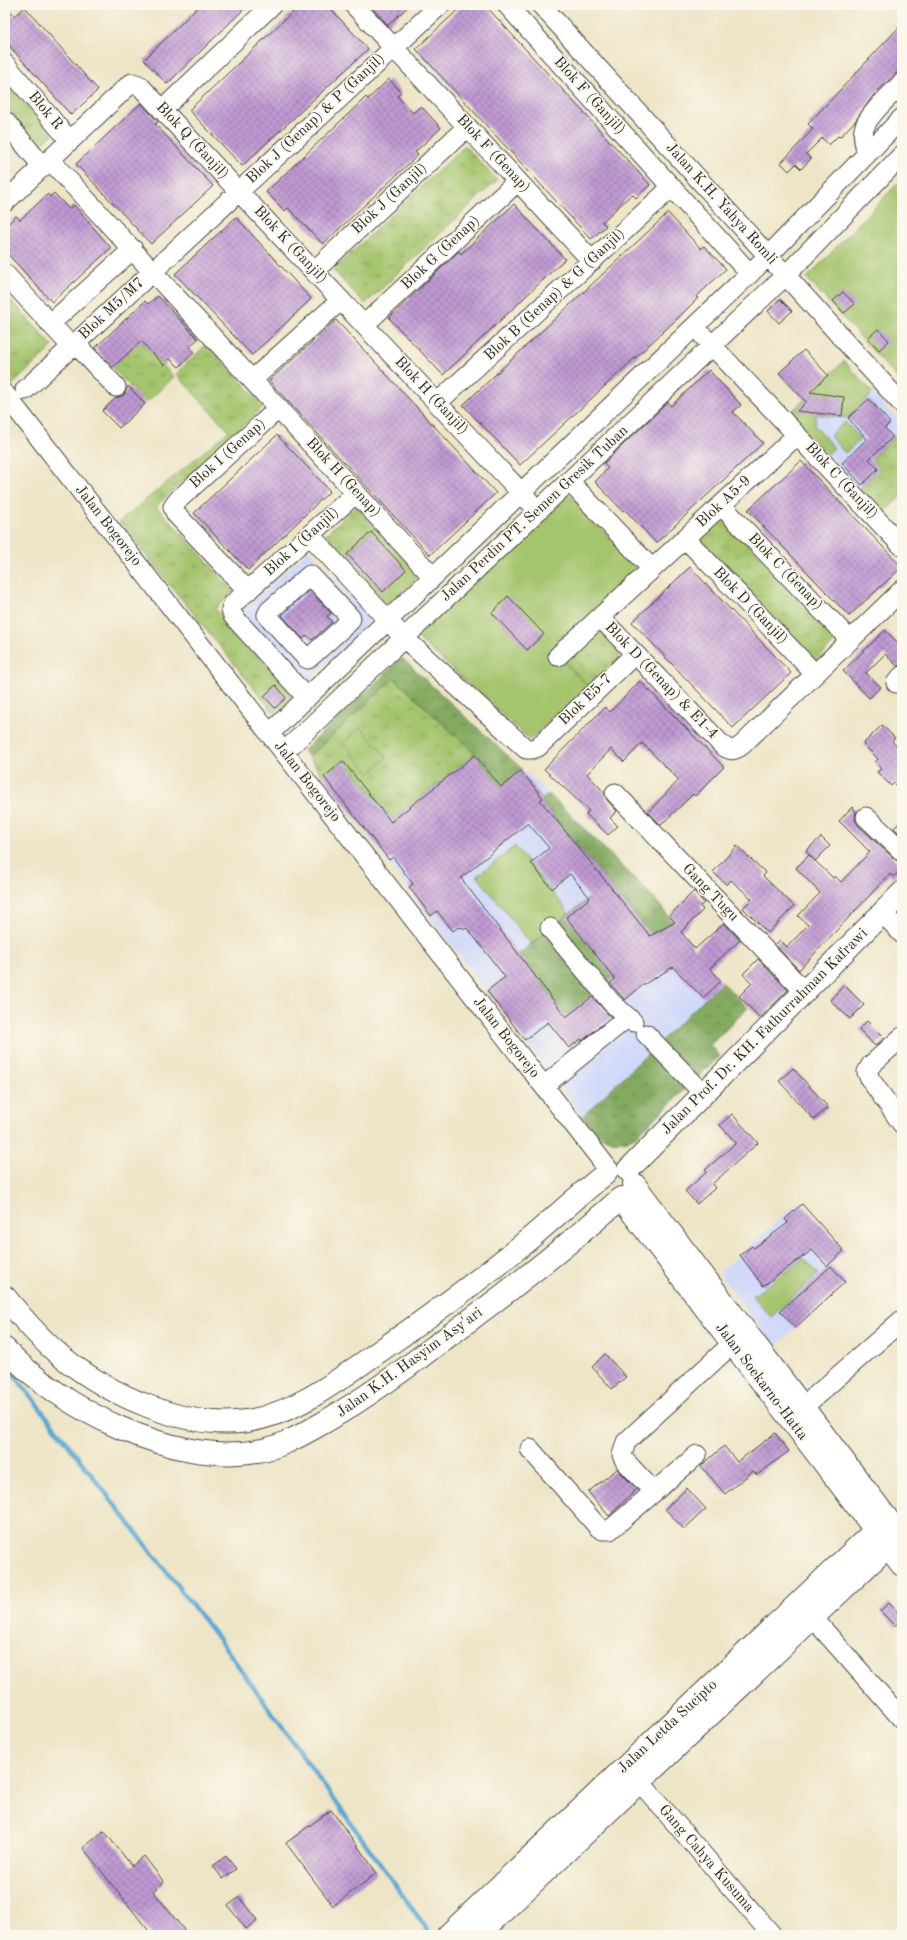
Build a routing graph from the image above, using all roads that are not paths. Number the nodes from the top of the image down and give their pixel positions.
1 (272, 5) edge
2 (354, 5) edge
3 (440, 5) edge
4 (507, 5) edge
5 (541, 5) edge
6 (394, 48) junction
7 (5, 64) edge
8 (902, 83) edge
9 (162, 110) junction
10 (5, 121) edge
11 (901, 122) edge
12 (467, 127) junction
13 (70, 141) junction
14 (866, 154) junction
15 (902, 155) edge
16 (47, 163) junction
17 (518, 181) junction
18 (672, 187) junction
19 (239, 191) junction
20 (5, 202) edge
21 (790, 234) junction
22 (133, 249) junction
23 (809, 252) junction
24 (768, 256) junction
25 (592, 261) junction
26 (153, 271) junction
27 (314, 271) junction
28 (5, 274) edge
29 (786, 275) junction
30 (744, 280) junction
31 (340, 300) junction
32 (756, 304) junction
33 (50, 324) junction
34 (364, 325) junction
35 (695, 327) junction
36 (73, 345) junction
37 (712, 345) junction
38 (252, 380) junction
39 (116, 387) dead end
40 (25, 390) dead end
41 (5, 394) edge
42 (438, 403) junction
43 (902, 404) edge
44 (279, 408) junction
45 (797, 435) junction
46 (569, 481) junction
47 (356, 492) junction
48 (522, 493) junction
49 (721, 505) junction
50 (538, 510) junction
51 (310, 535) junction
52 (685, 538) junction
53 (902, 546) edge
54 (288, 555) junction
55 (652, 568) junction
56 (345, 573) junction
57 (307, 576) junction
58 (433, 577) junction
59 (250, 589) junction
60 (902, 590) edge
61 (336, 600) junction
62 (273, 608) junction
63 (600, 617) junction
64 (388, 620) junction
65 (346, 625) junction
66 (404, 638) junction
67 (850, 640) junction
68 (291, 642) junction
69 (364, 644) junction
70 (263, 650) junction
71 (316, 653) junction
72 (635, 654) junction
73 (558, 656) dead end
74 (334, 673) junction
75 (815, 674) junction
76 (307, 698) junction
77 (269, 734) junction
78 (284, 752) junction
79 (615, 793) dead end
80 (866, 817) dead end
81 (902, 851) edge
82 (902, 894) edge
83 (883, 913) junction
84 (550, 928) dead end
85 (902, 934) edge
86 (805, 992) junction
87 (636, 1025) junction
88 (902, 1037) edge
89 (544, 1086) junction
90 (704, 1094) junction
91 (902, 1124) edge
92 (619, 1179) junction
93 (5, 1297) edge
94 (902, 1320) edge
95 (730, 1331) junction
96 (5, 1349) edge
97 (145, 1404) junction
98 (803, 1407) junction
99 (133, 1433) junction
100 (530, 1449) dead end
101 (697, 1455) dead end
102 (654, 1492) junction
103 (890, 1534) edge
104 (902, 1565) edge
105 (813, 1618) junction
106 (902, 1719) edge
107 (640, 1782) junction
108 (528, 1873) junction
109 (448, 1935) edge
110 (478, 1935) edge
111 (772, 1935) edge

1 - 9 street
2 - 6 street, Blok F (Genap)
3 - 6 street, Blok J (Genap) & P (Ganjil)
4 - 18 street, Blok F (Ganjil)
5 - 24 street, Jalan K.H. Yahya Romli
6 - 12 street, Blok F (Genap)
6 - 19 street, Blok J (Genap) & P (Ganjil)
7 - 13 street, Blok R
8 - 14 street
9 - 13 street, Blok Q (Ganjil)
9 - 19 street, Blok Q (Ganjil)
10 - 16 street, Blok H (Genap)
11 - 14 street, Jalan Perdin PT. Semen Gresik Tuban
12 - 17 street, Blok F (Genap)
12 - 27 street, Blok J (Ganjil)
13 - 16 street
14 - 21 street, Jalan Perdin PT. Semen Gresik Tuban
15 - 23 street, Jalan Perdin PT. Semen Gresik Tuban
16 - 20 street
16 - 22 street, Blok H (Genap)
17 - 25 street, Blok F (Genap)
17 - 34 street, Blok G (Genap)
18 - 25 street, Blok B (Genap) & G (Ganjil)
18 - 30 street, Blok F (Ganjil)
19 - 26 street, Blok J (Genap) & P (Ganjil)
19 - 27 street, Blok K (Ganjil)
21 - 23 street
21 - 24 street, Jalan Perdin PT. Semen Gresik Tuban
22 - 26 street, Blok H (Genap)
22 - 33 street
23 - 29 street, Jalan Perdin PT. Semen Gresik Tuban
24 - 29 street, Jalan K.H. Yahya Romli
24 - 30 street, Jalan Perdin PT. Semen Gresik Tuban
25 - 42 street, Blok B (Genap) & G (Ganjil)
26 - 36 street, Blok M5/M7
26 - 38 street, Blok H (Genap)
27 - 31 street, Blok K (Ganjil)
28 - 33 street
29 - 32 street, Jalan Perdin PT. Semen Gresik Tuban
29 - 43 street, Jalan K.H. Yahya Romli
30 - 32 street, Blok F (Ganjil)
30 - 35 street, Jalan Perdin PT. Semen Gresik Tuban
31 - 34 street, Blok H (Ganjil)
31 - 38 street
32 - 37 street, Jalan Perdin PT. Semen Gresik Tuban
33 - 36 street
34 - 42 street, Blok H (Ganjil)
35 - 37 street, Blok C (Ganjil)
35 - 48 street, Jalan Perdin PT. Semen Gresik Tuban
36 - 39 street
36 - 40 street, Blok M5/M7
37 - 45 street, Blok C (Ganjil)
37 - 46 street, Jalan Perdin PT. Semen Gresik Tuban
38 - 44 street, Blok H (Genap)
41 - 77 street, Jalan Bogorejo
42 - 48 street, Blok H (Ganjil)
44 - 47 street, Blok H (Genap)
44 - 59 street, Blok I (Genap)
45 - 49 street, Blok A5-9
45 - 53 street, Blok C (Ganjil)
46 - 50 street, Jalan Perdin PT. Semen Gresik Tuban
46 - 55 street
47 - 51 street, Blok I (Ganjil)
47 - 58 street, Blok H (Genap)
48 - 50 street, Blok H (Ganjil)
48 - 58 street, Jalan Perdin PT. Semen Gresik Tuban
49 - 52 street, Blok A5-9
49 - 67 street, Blok C (Genap)
50 - 66 street, Jalan Perdin PT. Semen Gresik Tuban
51 - 54 street, Blok I (Ganjil)
51 - 56 street
52 - 55 street, Blok A5-9
52 - 75 street, Blok D (Ganjil)
54 - 57 street
54 - 59 street, Blok I (Ganjil)
55 - 63 street, Blok A5-9
56 - 61 street
56 - 64 street
57 - 61 street
57 - 62 street
58 - 64 street, Jalan Perdin PT. Semen Gresik Tuban
59 - 62 street
59 - 70 street, Blok I (Ganjil)
60 - 67 street
61 - 65 street
62 - 68 street
63 - 72 street, Blok D (Genap) & E1-4
63 - 73 street, Blok A5-9
64 - 66 street
64 - 69 street, Jalan Perdin PT. Semen Gresik Tuban
65 - 69 street
65 - 71 street
66 - 72 street, Blok E5-7
66 - 78 street, Jalan Perdin PT. Semen Gresik Tuban
67 - 75 street
68 - 70 street
68 - 71 street
69 - 74 street, Jalan Perdin PT. Semen Gresik Tuban
70 - 76 street
71 - 74 street
72 - 75 street, Blok D (Genap) & E1-4
74 - 76 street, Jalan Perdin PT. Semen Gresik Tuban
76 - 77 street, Jalan Perdin PT. Semen Gresik Tuban
77 - 78 street, Jalan Bogorejo
78 - 89 street, Jalan Bogorejo
79 - 86 street, Gang Tugu
80 - 81 street
82 - 83 main road, Jalan Prof. Dr. KH. Fathurrahman Kafrawi
83 - 85 street
83 - 86 main road, Jalan Prof. Dr. KH. Fathurrahman Kafrawi
84 - 87 street
86 - 90 main road, Jalan Prof. Dr. KH. Fathurrahman Kafrawi
87 - 89 street
87 - 90 street
88 - 91 street
89 - 92 street, Jalan Bogorejo
90 - 92 main road, Jalan Prof. Dr. KH. Fathurrahman Kafrawi
92 - 95 main road, Jalan Soekarno-Hatta
92 - 97 main road, Jalan K.H. Hasyim Asy'ari
92 - 99 main road, Jalan K.H. Hasyim Asy'ari
93 - 97 main road, Jalan K.H. Hasyim Asy'ari
94 - 98 street
95 - 98 main road, Jalan Soekarno-Hatta
95 - 102 street
95 - 103 main road, Jalan Soekarno-Hatta
96 - 99 main road, Jalan K.H. Hasyim Asy'ari
97 - 99 main road
98 - 103 main road, Jalan Soekarno-Hatta
100 - 102 street
101 - 102 street
103 - 104 main road, Jalan Soekarno-Hatta
103 - 105 main road, Jalan Letda Sucipto
103 - 108 main road, Jalan Letda Sucipto
105 - 106 street
105 - 107 main road, Jalan Letda Sucipto
107 - 108 main road, Jalan Letda Sucipto
107 - 111 street, Gang Cahya Kusuma
108 - 109 main road, Jalan Letda Sucipto
108 - 110 main road, Jalan Letda Sucipto

